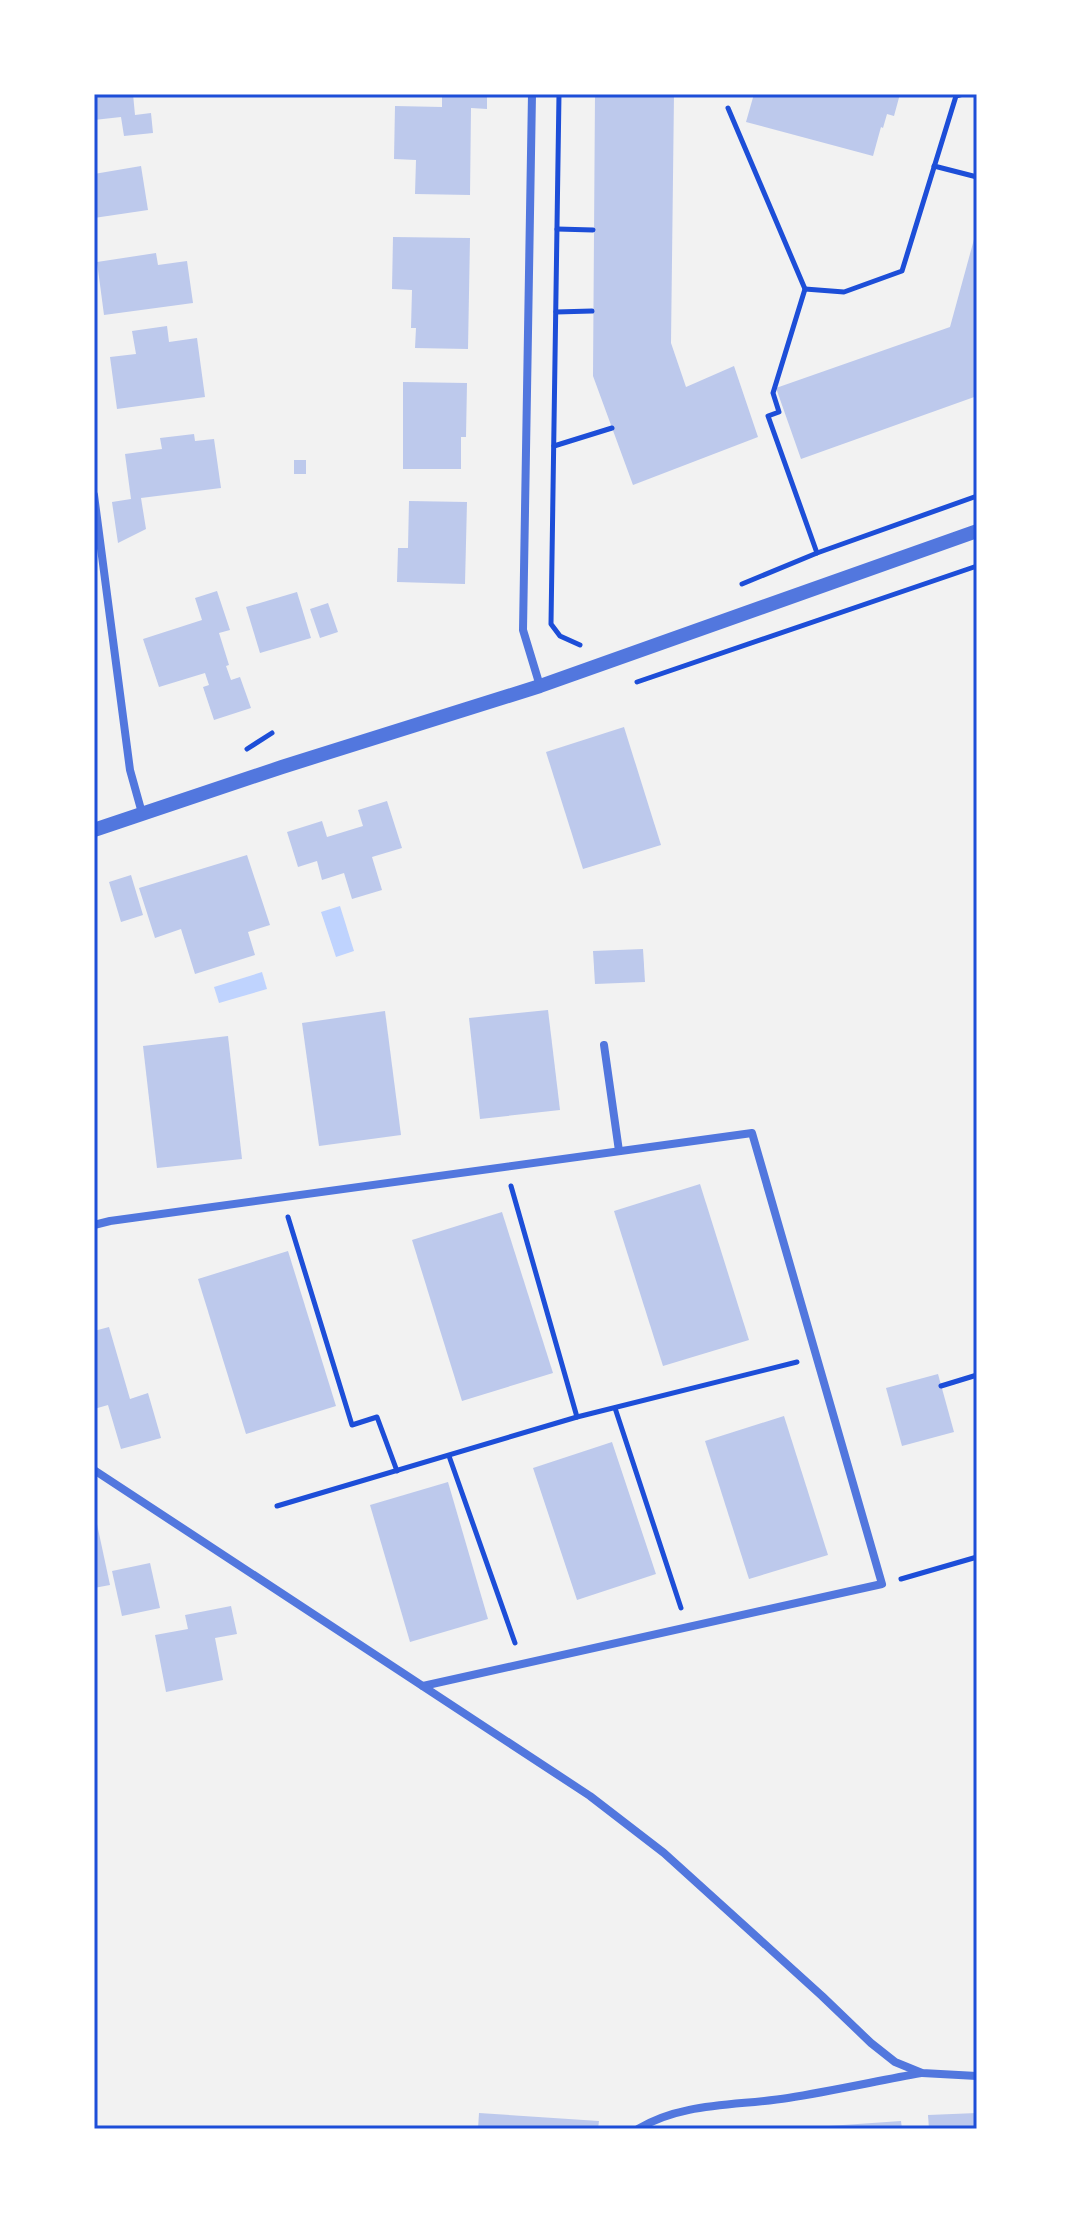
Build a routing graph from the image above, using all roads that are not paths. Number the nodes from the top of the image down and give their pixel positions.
1 (532, 94) edge
2 (94, 495) edge
3 (977, 531) edge
4 (540, 686) junction
5 (142, 813) junction
6 (94, 830) edge
7 (604, 1045) dead end
8 (619, 1151) junction
9 (94, 1225) edge
10 (94, 1470) edge
11 (423, 1686) junction
12 (922, 2073) junction
13 (977, 2076) edge
14 (638, 2129) edge

1 - 4 street
2 - 5 street
3 - 4 street
4 - 5 street
5 - 6 street
7 - 8 street
8 - 9 street
8 - 11 street
10 - 11 street
11 - 12 street
12 - 13 street
12 - 14 street

